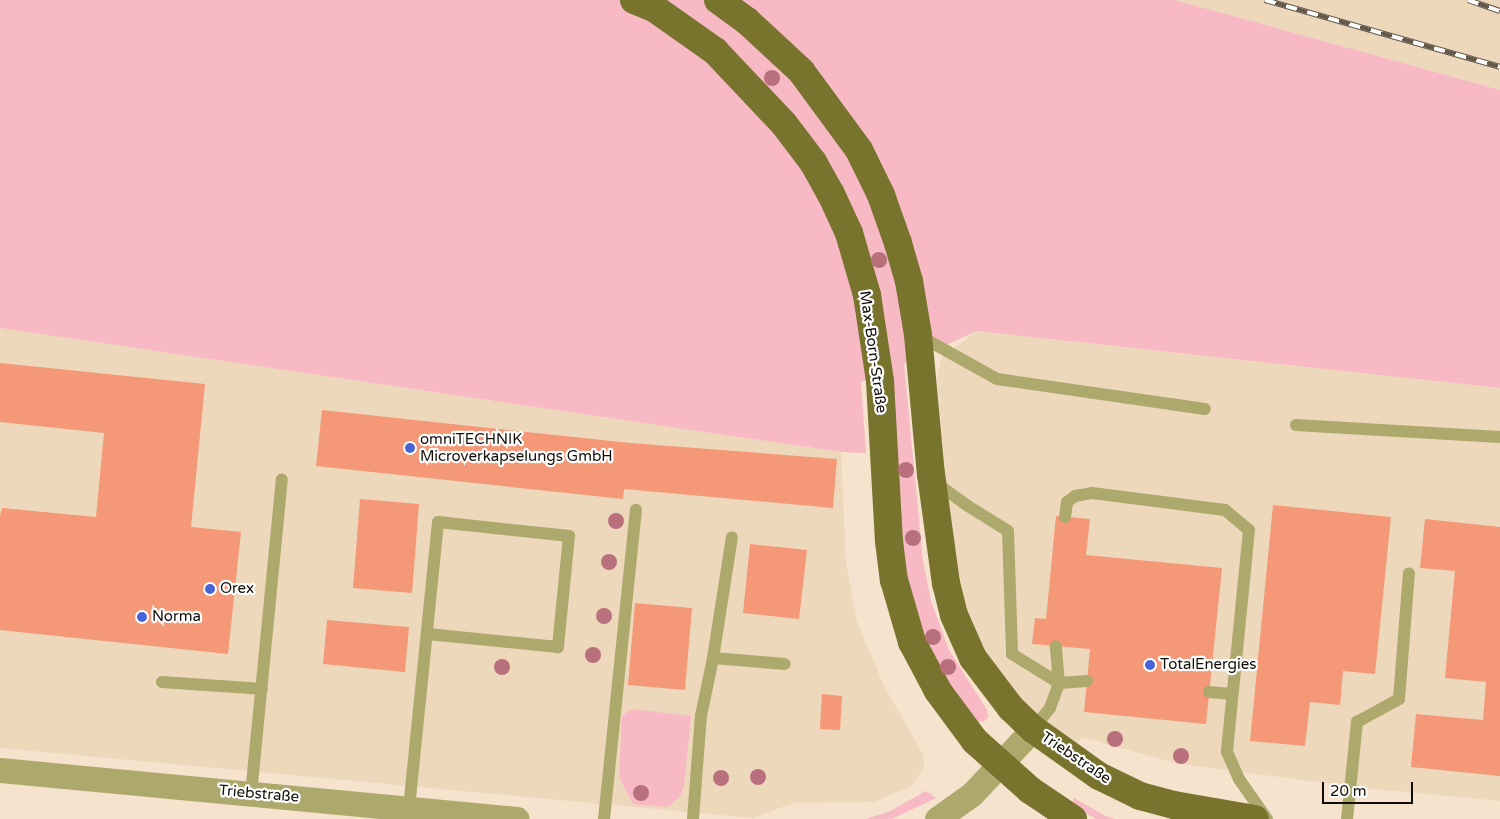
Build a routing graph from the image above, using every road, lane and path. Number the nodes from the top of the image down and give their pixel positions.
1 (634, 0) edge
2 (718, 0) edge
3 (918, 335) junction
4 (1205, 409) dead end
5 (1296, 425) dead end
6 (1500, 437) edge
7 (931, 474) junction
8 (282, 480) dead end
9 (636, 510) dead end
10 (1065, 517) dead end
11 (732, 537) dead end
12 (1409, 573) dead end
13 (428, 634) junction
14 (1056, 646) dead end
15 (713, 658) junction
16 (785, 664) dead end
17 (1087, 681) dead end
18 (162, 682) dead end
19 (1059, 683) junction
20 (262, 689) junction
21 (1209, 692) dead end
22 (1232, 694) junction
23 (1034, 729) junction
24 (1000, 765) junction
25 (0, 770) edge
26 (251, 794) junction
27 (409, 808) junction
28 (436, 815) edge
29 (517, 819) edge
30 (604, 819) edge
31 (694, 819) edge
32 (937, 819) edge
33 (1073, 819) edge
34 (1255, 819) edge
35 (1266, 819) edge
36 (1348, 819) edge

1 - 24 main road, Max-Born-Straße
2 - 3 main road
3 - 4 lane
3 - 7 main road
5 - 6 lane
7 - 19 lane
7 - 23 main road
8 - 20 lane
9 - 30 lane
10 - 22 lane
11 - 15 lane
12 - 36 lane
13 - 13 lane
13 - 27 lane
14 - 19 lane
15 - 16 lane
15 - 31 lane
17 - 19 lane
18 - 20 lane
19 - 23 lane
20 - 26 lane
21 - 22 lane
22 - 35 lane
23 - 24 street, Triebstraße
23 - 34 main road, Triebstraße
24 - 32 street, Triebstraße
24 - 33 main road
25 - 26 street, Triebstraße
26 - 27 street, Triebstraße
27 - 28 street, Triebstraße
28 - 29 street, Triebstraße

